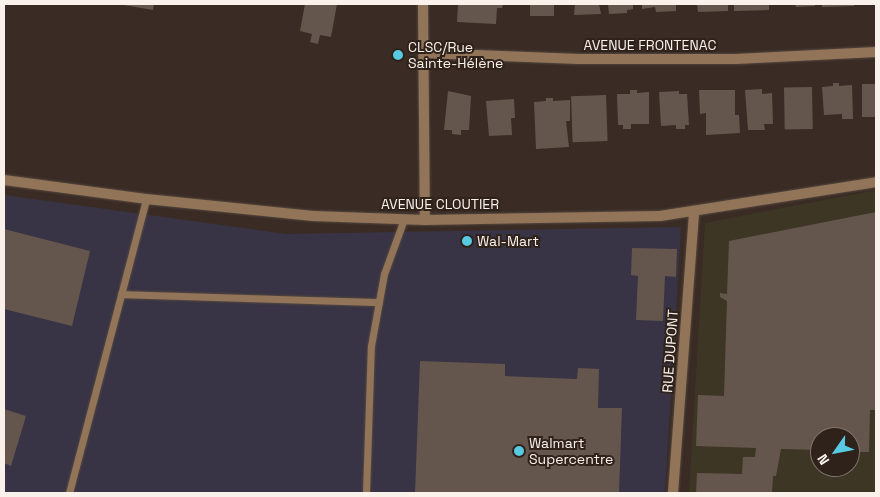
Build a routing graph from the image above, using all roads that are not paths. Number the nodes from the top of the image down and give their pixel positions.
1 (423, 4) edge
2 (876, 52) edge
3 (424, 53) junction
4 (4, 180) edge
5 (876, 182) edge
6 (146, 199) junction
7 (694, 211) junction
8 (404, 219) junction
9 (425, 220) junction
10 (121, 294) junction
11 (379, 302) junction
12 (69, 493) edge
13 (366, 493) edge
14 (674, 493) edge

1 - 3 street
2 - 3 street, AVENUE FRONTENAC
3 - 9 street
4 - 6 street, AVENUE CLOUTIER
5 - 7 street, AVENUE CLOUTIER
6 - 8 street, AVENUE CLOUTIER
6 - 10 lane
7 - 9 street, AVENUE CLOUTIER
7 - 14 street, RUE DUPONT
8 - 9 street, AVENUE CLOUTIER
8 - 11 lane
10 - 11 lane
10 - 12 lane
11 - 13 lane

